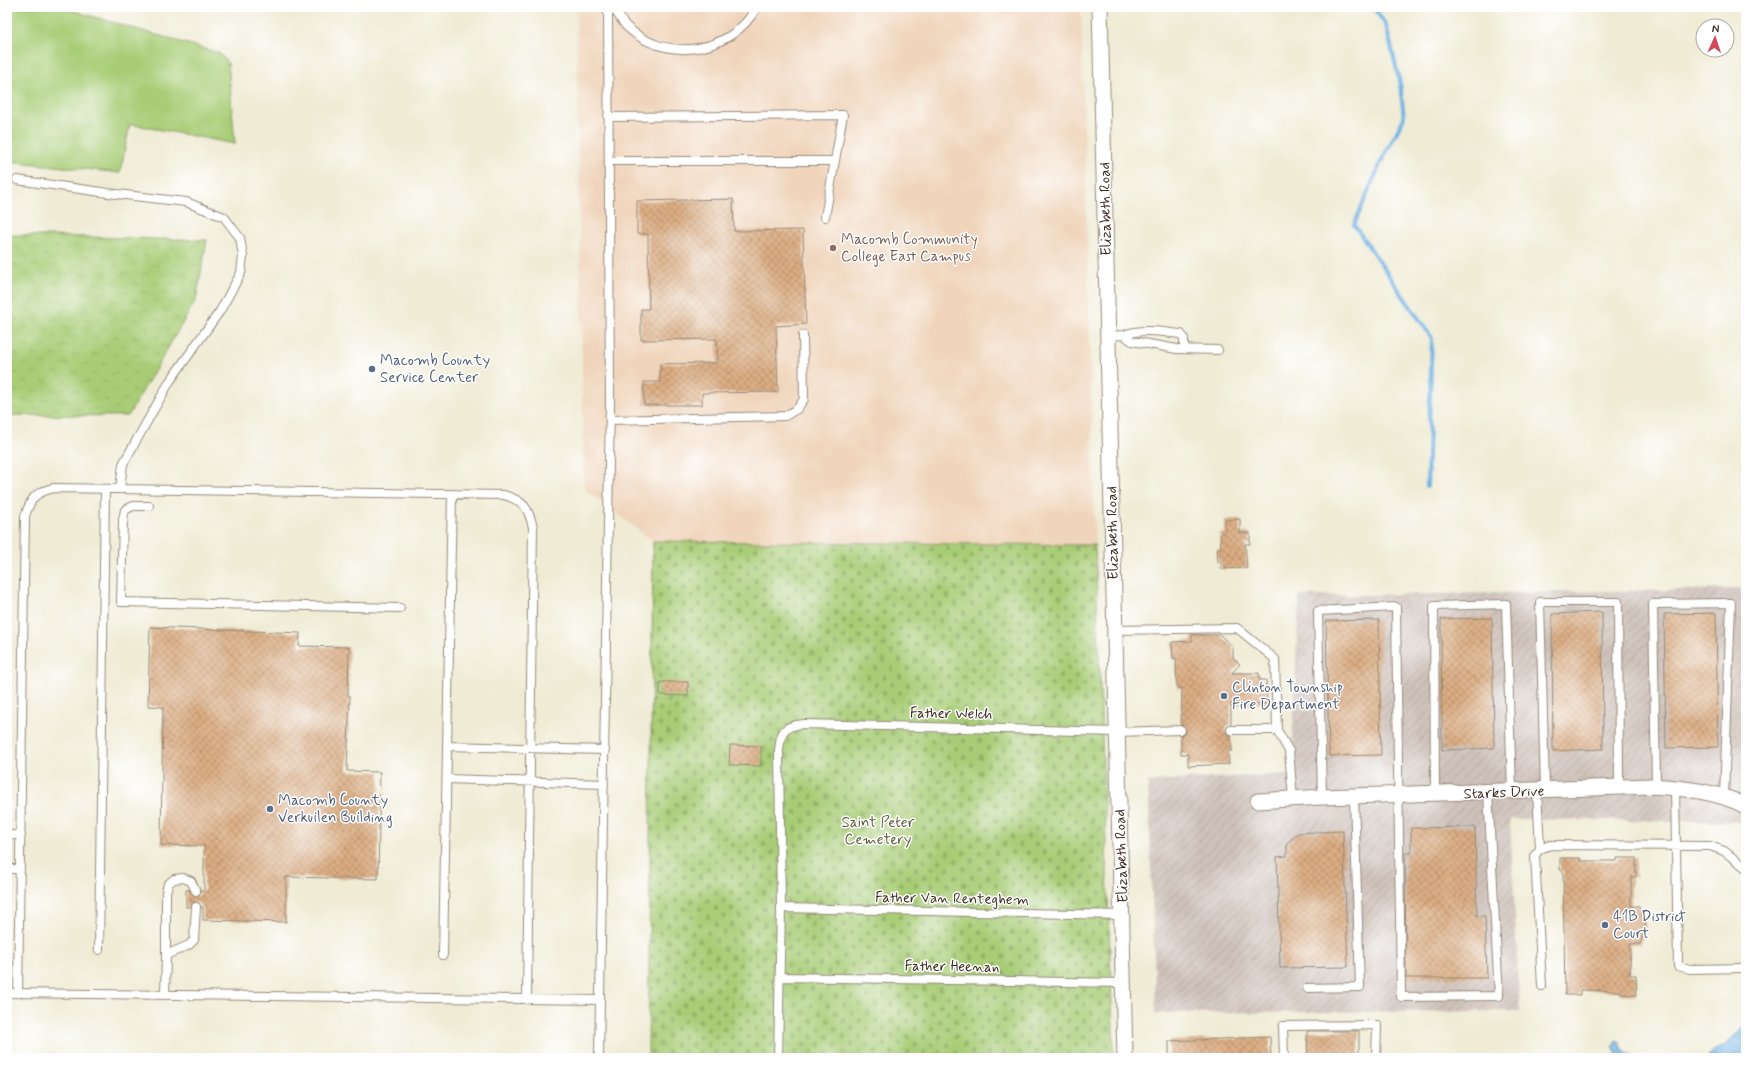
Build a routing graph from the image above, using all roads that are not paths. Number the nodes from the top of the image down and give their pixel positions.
1 (608, 7) edge
2 (613, 7) edge
3 (757, 7) edge
4 (1100, 7) edge
5 (608, 117) junction
6 (835, 161) junction
7 (609, 162) junction
8 (17, 180) dead end
9 (825, 217) dead end
10 (803, 335) dead end
11 (1124, 335) junction
12 (1108, 336) junction
13 (1184, 349) junction
14 (1218, 350) dead end
15 (610, 420) junction
16 (105, 489) junction
17 (120, 489) junction
18 (452, 494) junction
19 (149, 506) dead end
20 (400, 608) dead end
21 (1114, 630) junction
22 (1181, 730) dead end
23 (1231, 730) dead end
24 (1277, 730) junction
25 (1117, 732) junction
26 (447, 746) junction
27 (530, 748) junction
28 (605, 750) junction
29 (447, 779) junction
30 (530, 782) junction
31 (604, 784) junction
32 (1619, 787) junction
33 (1656, 787) junction
34 (1675, 788) junction
35 (1541, 790) junction
36 (1512, 791) junction
37 (1488, 792) junction
38 (1435, 794) junction
39 (1397, 796) junction
40 (1322, 797) junction
41 (1354, 797) junction
42 (1724, 798) junction
43 (1293, 799) junction
44 (1258, 801) dead end
45 (1746, 806) edge
46 (7, 835) edge
47 (20, 835) junction
48 (1676, 846) junction
49 (1540, 849) junction
50 (1746, 868) edge
51 (7, 869) edge
52 (20, 869) junction
53 (196, 891) dead end
54 (196, 907) dead end
55 (781, 908) junction
56 (1122, 915) junction
57 (99, 950) dead end
58 (443, 955) dead end
59 (166, 956) junction
60 (1746, 968) edge
61 (780, 977) junction
62 (1123, 983) junction
63 (1542, 986) dead end
64 (1307, 988) dead end
65 (7, 993) edge
66 (18, 993) junction
67 (165, 995) junction
68 (527, 1000) junction
69 (600, 1000) junction
70 (599, 1058) edge
71 (778, 1058) edge
72 (1125, 1058) edge
73 (1284, 1058) edge
74 (1376, 1058) edge

1 - 5 lane
2 - 3 lane
4 - 12 street, Elizabeth Road
5 - 6 lane
5 - 7 lane
6 - 7 lane
6 - 9 lane
7 - 15 lane
8 - 17 lane
10 - 15 lane
11 - 12 lane
11 - 13 lane
11 - 13 lane
12 - 21 street, Elizabeth Road
13 - 14 lane
15 - 28 lane
16 - 17 lane
16 - 47 lane
16 - 57 lane
17 - 18 lane
18 - 26 lane
18 - 27 lane
19 - 20 lane
21 - 24 lane
21 - 25 street, Elizabeth Road
22 - 25 lane, Father Welch
23 - 24 lane
24 - 43 lane
25 - 55 lane, Father Welch
25 - 56 street, Elizabeth Road
26 - 27 lane
26 - 29 lane
27 - 28 lane
27 - 30 lane
28 - 31 lane
29 - 30 lane
29 - 58 lane
30 - 31 lane
30 - 68 lane
31 - 69 lane
32 - 33 street, Starks Drive
32 - 35 street, Starks Drive
32 - 35 lane
33 - 34 street, Starks Drive
33 - 42 lane
34 - 42 street, Starks Drive
34 - 48 lane
35 - 36 street, Starks Drive
35 - 49 lane
36 - 37 street, Starks Drive
36 - 38 lane
37 - 38 street, Starks Drive
37 - 39 lane
38 - 39 street, Starks Drive
39 - 40 lane
39 - 41 street, Starks Drive
40 - 41 street, Starks Drive
40 - 43 street, Starks Drive
41 - 64 lane
42 - 45 street, Starks Drive
43 - 44 street, Starks Drive
46 - 47 lane
47 - 52 lane
48 - 49 lane
48 - 50 lane
48 - 60 lane
49 - 63 lane
51 - 52 lane
52 - 66 lane
53 - 59 lane
54 - 59 lane
55 - 56 lane, Father Van Renteghem
55 - 61 lane
56 - 62 street, Elizabeth Road
59 - 67 lane
61 - 62 lane, Father Heenan
61 - 71 lane
62 - 72 street, Elizabeth Road
65 - 66 lane
66 - 67 lane
67 - 68 lane
68 - 69 lane
69 - 70 lane
73 - 74 lane

